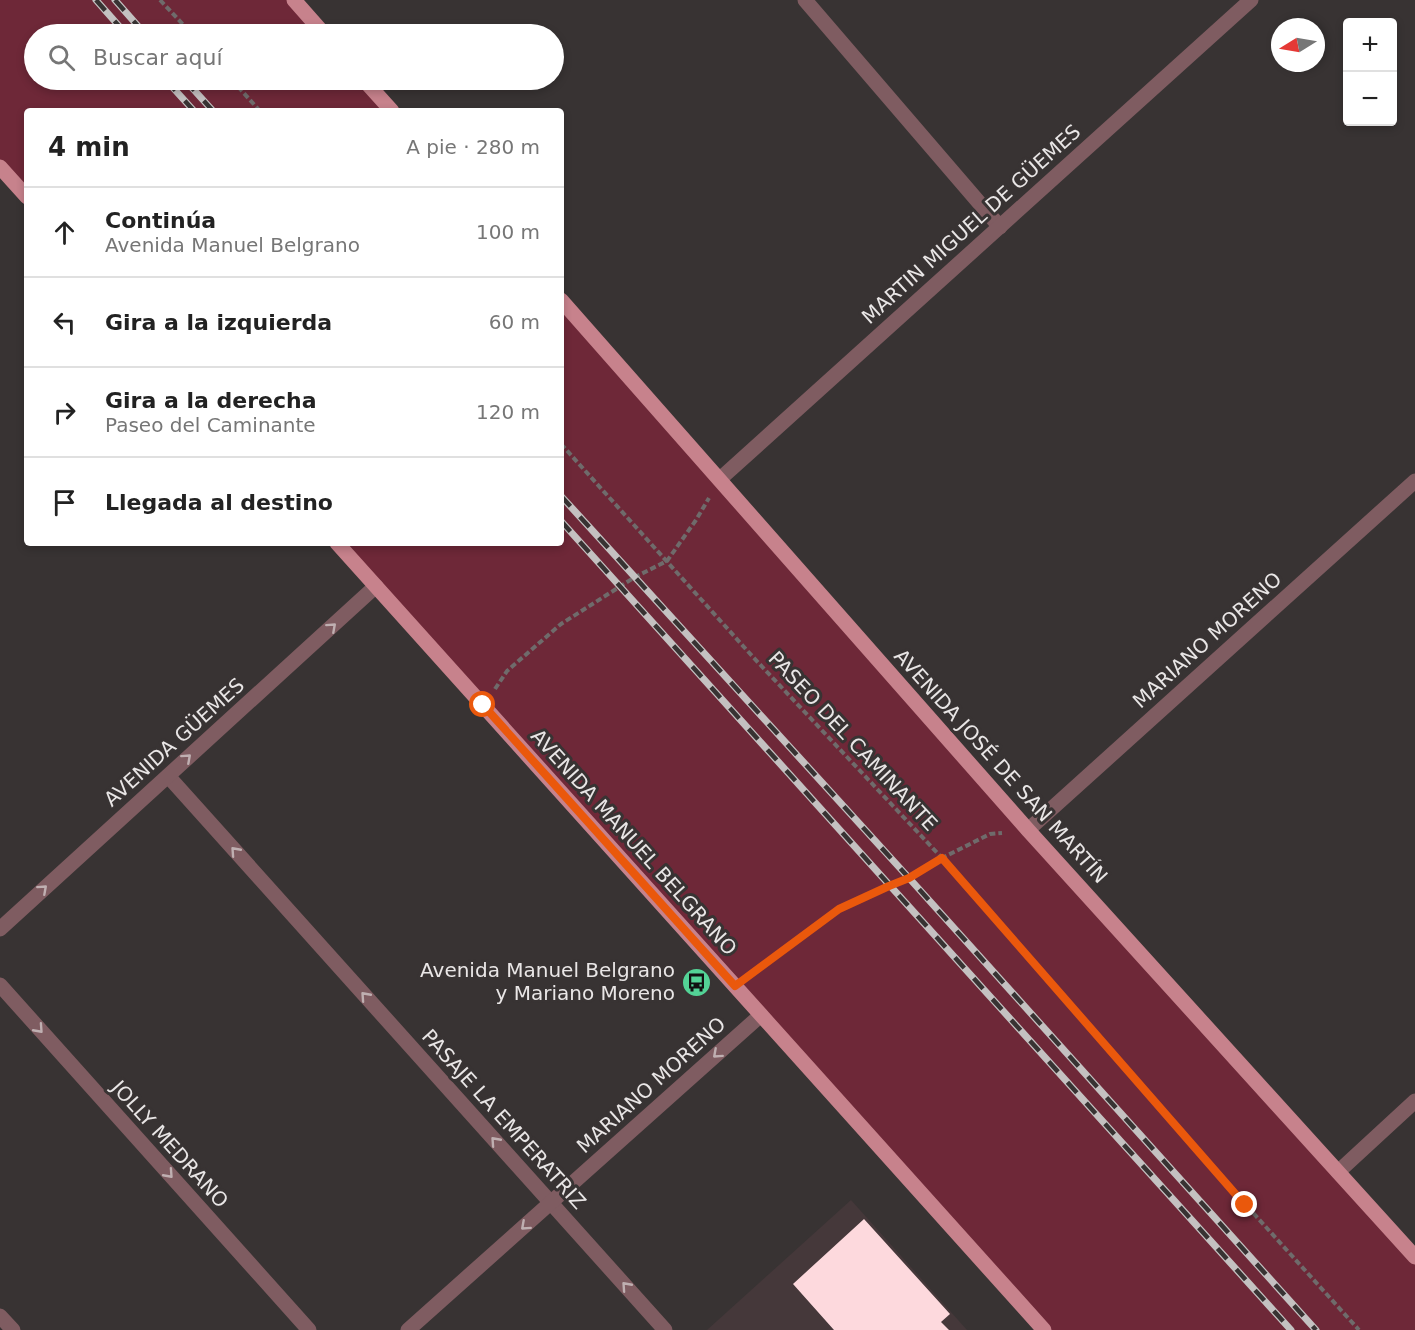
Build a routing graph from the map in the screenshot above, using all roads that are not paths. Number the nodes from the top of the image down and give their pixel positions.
1 (294, 0) edge
2 (805, 0) edge
3 (1251, 0) edge
4 (315, 24) edge
5 (373, 90) edge
6 (389, 108) edge
7 (0, 167) edge
8 (24, 194) edge
9 (1000, 227) junction
10 (564, 303) edge
11 (720, 479) junction
12 (1415, 482) edge
13 (340, 546) edge
14 (376, 586) junction
15 (168, 776) junction
16 (1028, 830) junction
17 (0, 929) edge
18 (0, 985) edge
19 (761, 1015) junction
20 (1415, 1101) edge
21 (1338, 1172) junction
22 (551, 1203) junction
23 (1415, 1257) edge
24 (0, 1316) edge
25 (13, 1330) edge
26 (309, 1330) edge
27 (408, 1330) edge
28 (664, 1330) edge
29 (1044, 1330) edge

1 - 4 main road
2 - 9 street
3 - 9 street, MARTIN MIGUEL DE GÜEMES
5 - 6 main road
7 - 8 main road
9 - 11 street, MARTIN MIGUEL DE GÜEMES
10 - 11 main road, AVENIDA JOSÉ DE SAN MARTÍN
11 - 16 main road, AVENIDA JOSÉ DE SAN MARTÍN
12 - 16 street, MARIANO MORENO
13 - 14 main road, AVENIDA MANUEL BELGRANO
15 -> 14 street, AVENIDA GÜEMES
14 - 19 main road, AVENIDA MANUEL BELGRANO
17 -> 15 street, AVENIDA GÜEMES
22 -> 15 street, PASAJE LA EMPERATRIZ
16 - 21 main road, AVENIDA JOSÉ DE SAN MARTÍN
18 -> 26 street, JOLLY MEDRANO
19 -> 22 street, MARIANO MORENO
19 - 29 main road, AVENIDA MANUEL BELGRANO
20 - 21 street
21 - 23 main road, AVENIDA JOSÉ DE SAN MARTÍN
22 -> 27 street, MARIANO MORENO
28 -> 22 street, PASAJE LA EMPERATRIZ
24 - 25 street

